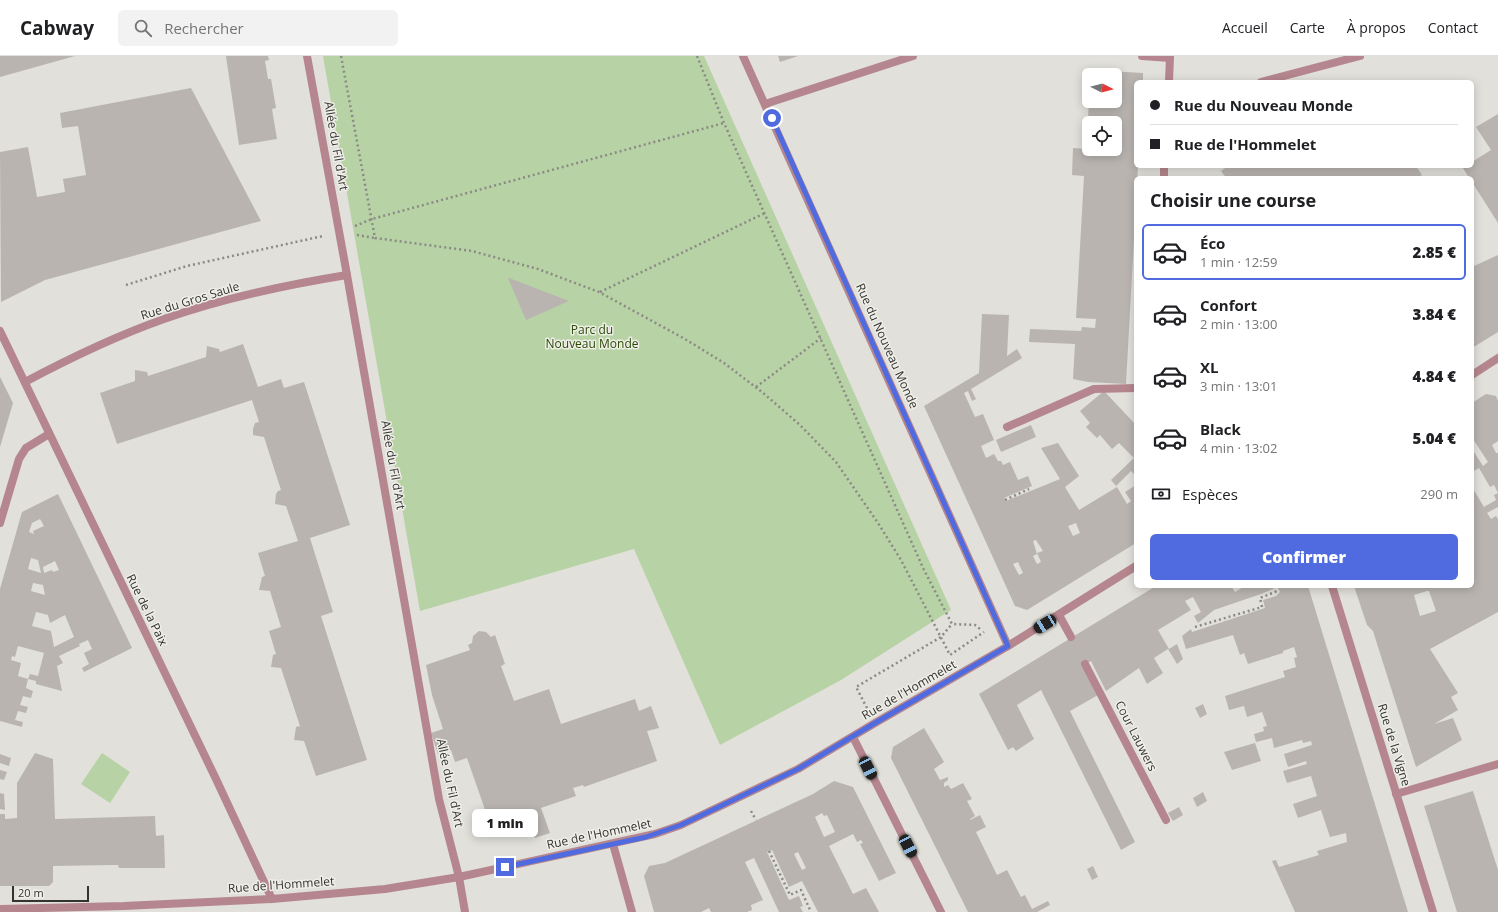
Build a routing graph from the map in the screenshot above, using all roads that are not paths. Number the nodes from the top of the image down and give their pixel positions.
1 (307, 56) edge
2 (744, 56) edge
3 (913, 56) edge
4 (1142, 56) edge
5 (1360, 56) edge
6 (1170, 57) edge
7 (1169, 80) edge
8 (1269, 80) edge
9 (765, 104) junction
10 (347, 275) junction
11 (0, 331) edge
12 (1498, 358) edge
13 (1474, 374) edge
14 (25, 382) junction
15 (1134, 388) edge
16 (1007, 427) dead end
17 (49, 434) junction
18 (0, 523) edge
19 (1134, 567) edge
20 (1333, 588) edge
21 (1059, 615) junction
22 (1071, 638) dead end
23 (1008, 646) junction
24 (1085, 664) dead end
25 (853, 737) junction
26 (1498, 764) edge
27 (1396, 794) junction
28 (1166, 820) dead end
29 (613, 844) junction
30 (459, 877) junction
31 (272, 899) junction
32 (0, 909) edge
33 (465, 912) edge
34 (632, 912) edge
35 (941, 912) edge
36 (1433, 912) edge

1 - 10 street, Allée du Fil d'Art
2 - 9 street, Rue du Nouveau Monde
3 - 9 street
4 - 6 street
5 - 8 street
6 - 7 street
9 - 23 street, Rue du Nouveau Monde
10 - 14 street, Rue du Gros Saule
10 - 30 street, Allée du Fil d'Art
11 - 14 street, Rue de la Paix
12 - 13 street
14 - 17 street, Rue de la Paix
15 - 16 street
17 - 18 street
17 - 31 street, Rue de la Paix
19 - 21 street, Rue de l'Hommelet
20 - 27 street, Rue de la Vigne
21 - 22 street
21 - 23 street, Rue de l'Hommelet
23 - 25 street, Rue de l'Hommelet
24 - 28 street, Cour Lauwers
25 - 29 street, Rue de l'Hommelet
25 - 35 street
26 - 27 street
27 - 36 street, Rue de la Vigne
29 - 30 street, Rue de l'Hommelet
29 - 34 street
30 - 31 street, Rue de l'Hommelet
30 - 33 street, Allée du Fil d'Art
31 - 32 street, Rue de l'Hommelet

